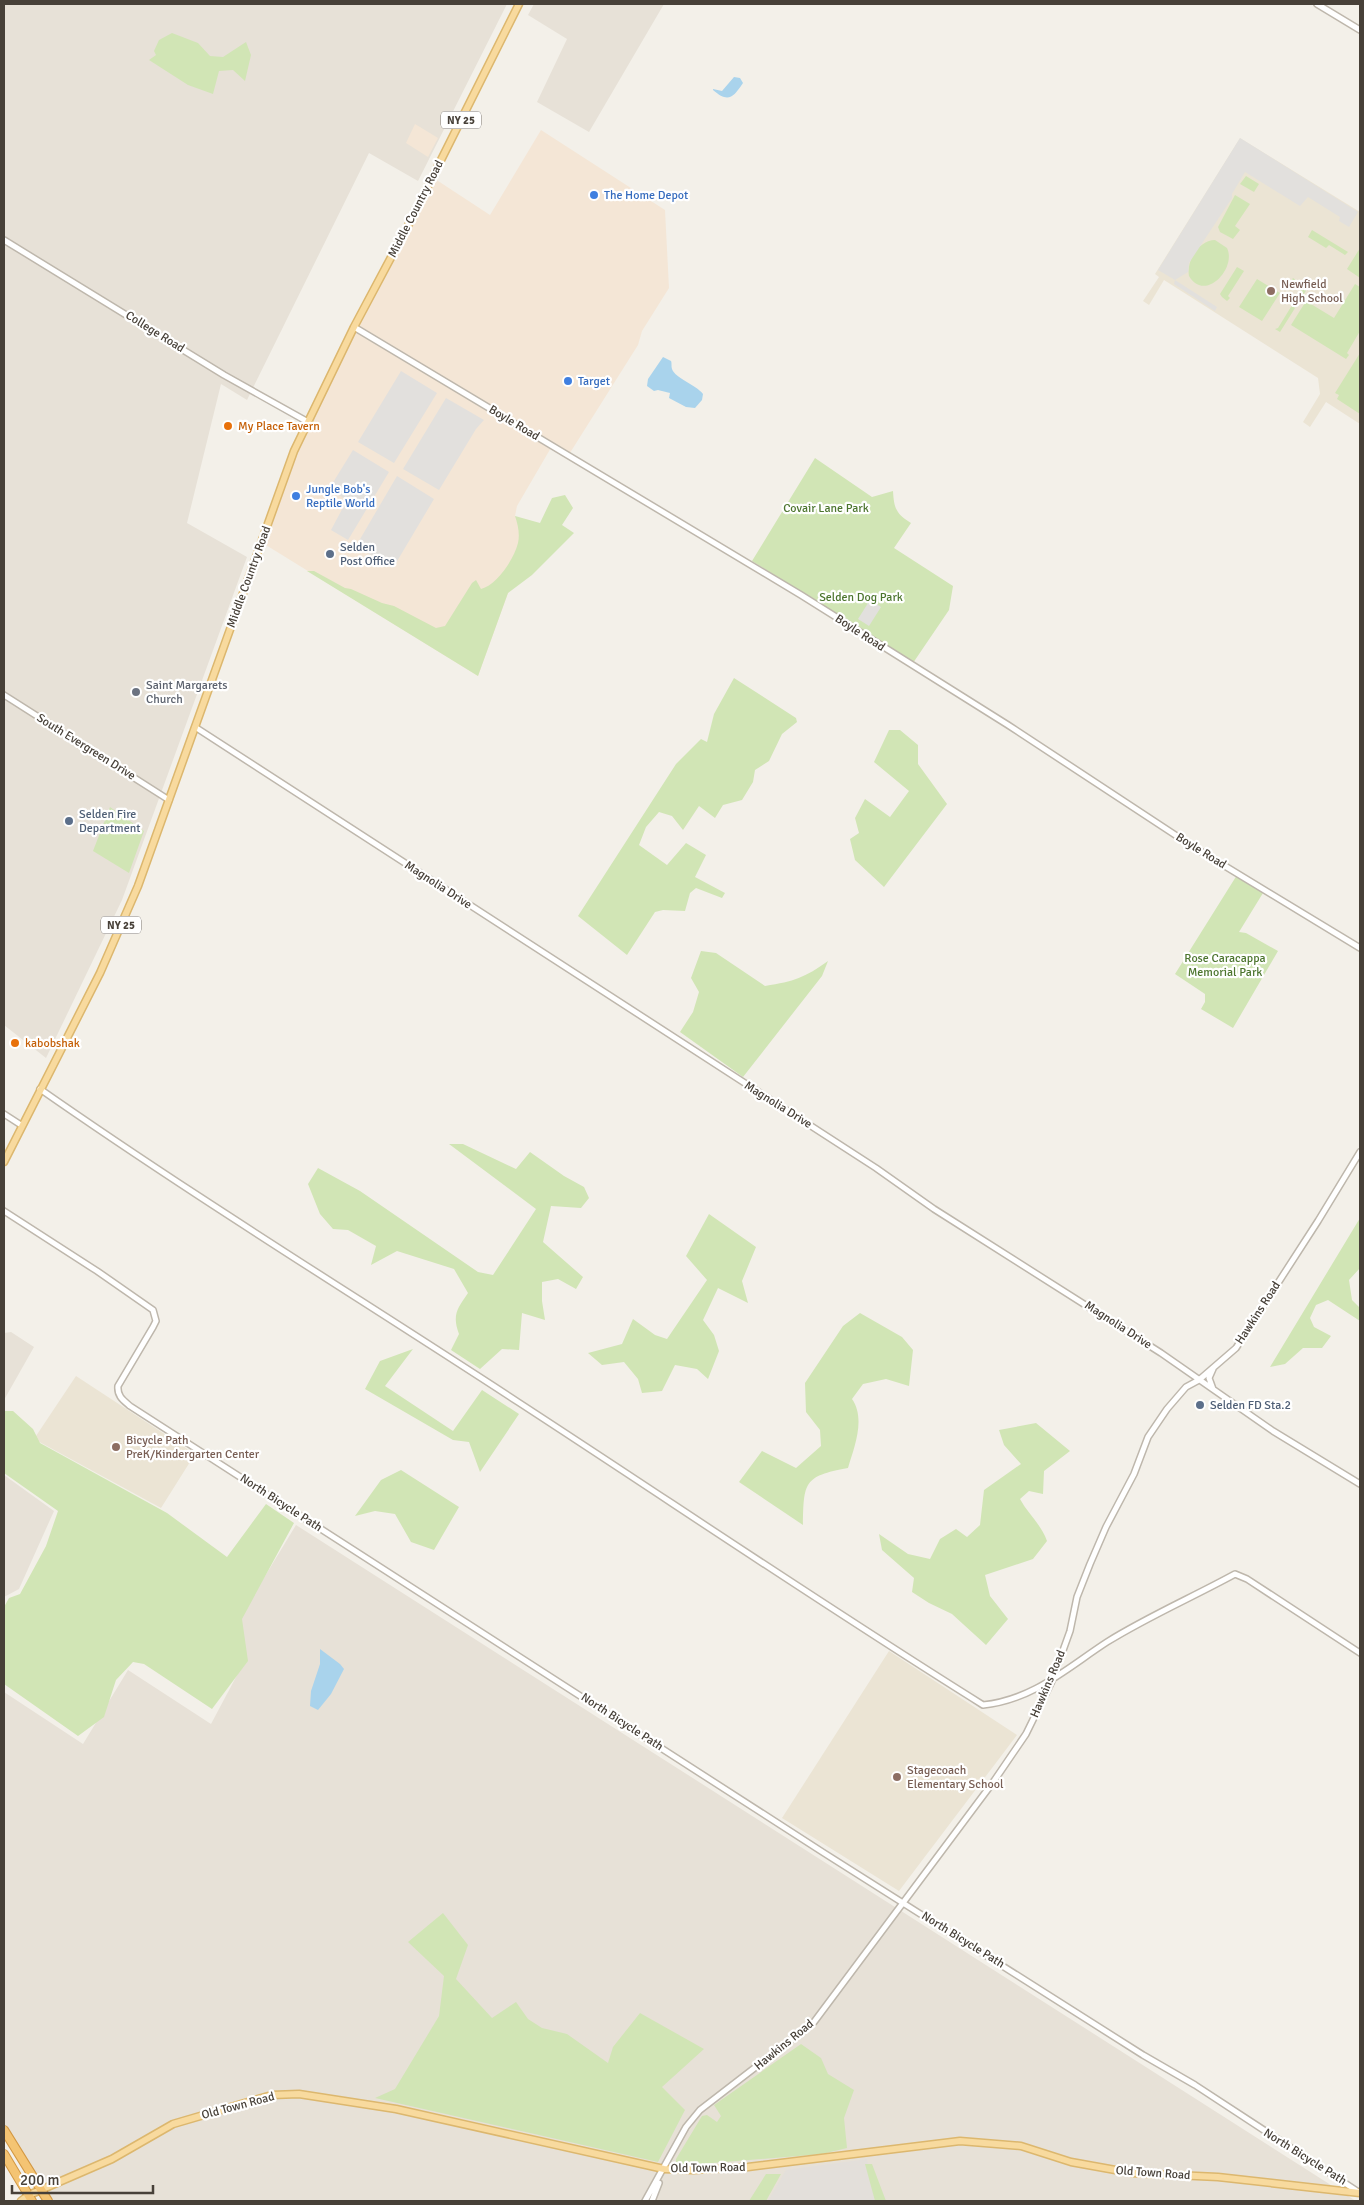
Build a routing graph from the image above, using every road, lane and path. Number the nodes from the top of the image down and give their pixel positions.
1 (519, 4) edge
2 (1317, 4) edge
3 (1360, 30) edge
4 (4, 240) edge
5 (354, 327) junction
6 (308, 422) junction
7 (4, 695) edge
8 (195, 727) junction
9 (169, 800) junction
10 (1360, 948) edge
11 (40, 1089) junction
12 (4, 1114) edge
13 (21, 1126) junction
14 (1360, 1152) edge
15 (4, 1162) edge
16 (4, 1210) edge
17 (1213, 1368) junction
18 (1199, 1380) junction
19 (1214, 1389) junction
20 (1360, 1484) edge
21 (1360, 1654) edge
22 (1052, 1681) junction
23 (904, 1903) junction
24 (4, 2130) edge
25 (4, 2154) edge
26 (664, 2169) junction
27 (1338, 2178) junction
28 (42, 2190) junction
29 (1333, 2190) junction
30 (1360, 2193) edge
31 (30, 2198) edge
32 (20, 2201) edge
33 (48, 2201) edge
34 (645, 2201) edge
35 (652, 2201) edge

1 - 5 main road, Middle Country Road / NY 25
2 - 3 street
4 - 6 street, College Road
5 - 6 main road, Middle Country Road / NY 25
5 - 10 street, Boyle Road
6 - 8 main road, Middle Country Road / NY 25
7 - 9 street, South Evergreen Drive
8 - 9 main road, Middle Country Road / NY 25
8 - 18 street, Magnolia Drive
9 - 11 main road, Middle Country Road / NY 25
11 - 13 main road, Middle Country Road / NY 25
11 - 22 street
12 - 13 street
13 - 15 main road, Middle Country Road / NY 25
14 - 17 street, Hawkins Road
16 - 23 street, North Bicycle Path
17 - 18 street, Hawkins Road
17 - 19 street
18 - 19 street, Magnolia Drive
18 - 22 street, Hawkins Road
19 - 20 street, Magnolia Drive
21 - 22 street
22 - 23 street, Hawkins Road
23 - 26 street, Hawkins Road
23 - 27 street, North Bicycle Path
24 - 28 highway
25 - 31 highway
26 - 28 main road, Old Town Road
26 - 29 main road, Old Town Road
26 - 34 street
26 - 35 street
27 - 29 street
27 - 30 street, North Bicycle Path
28 - 31 main road, Old Town Road
28 - 33 highway
29 - 30 main road, Old Town Road
31 - 32 main road, Old Town Road

